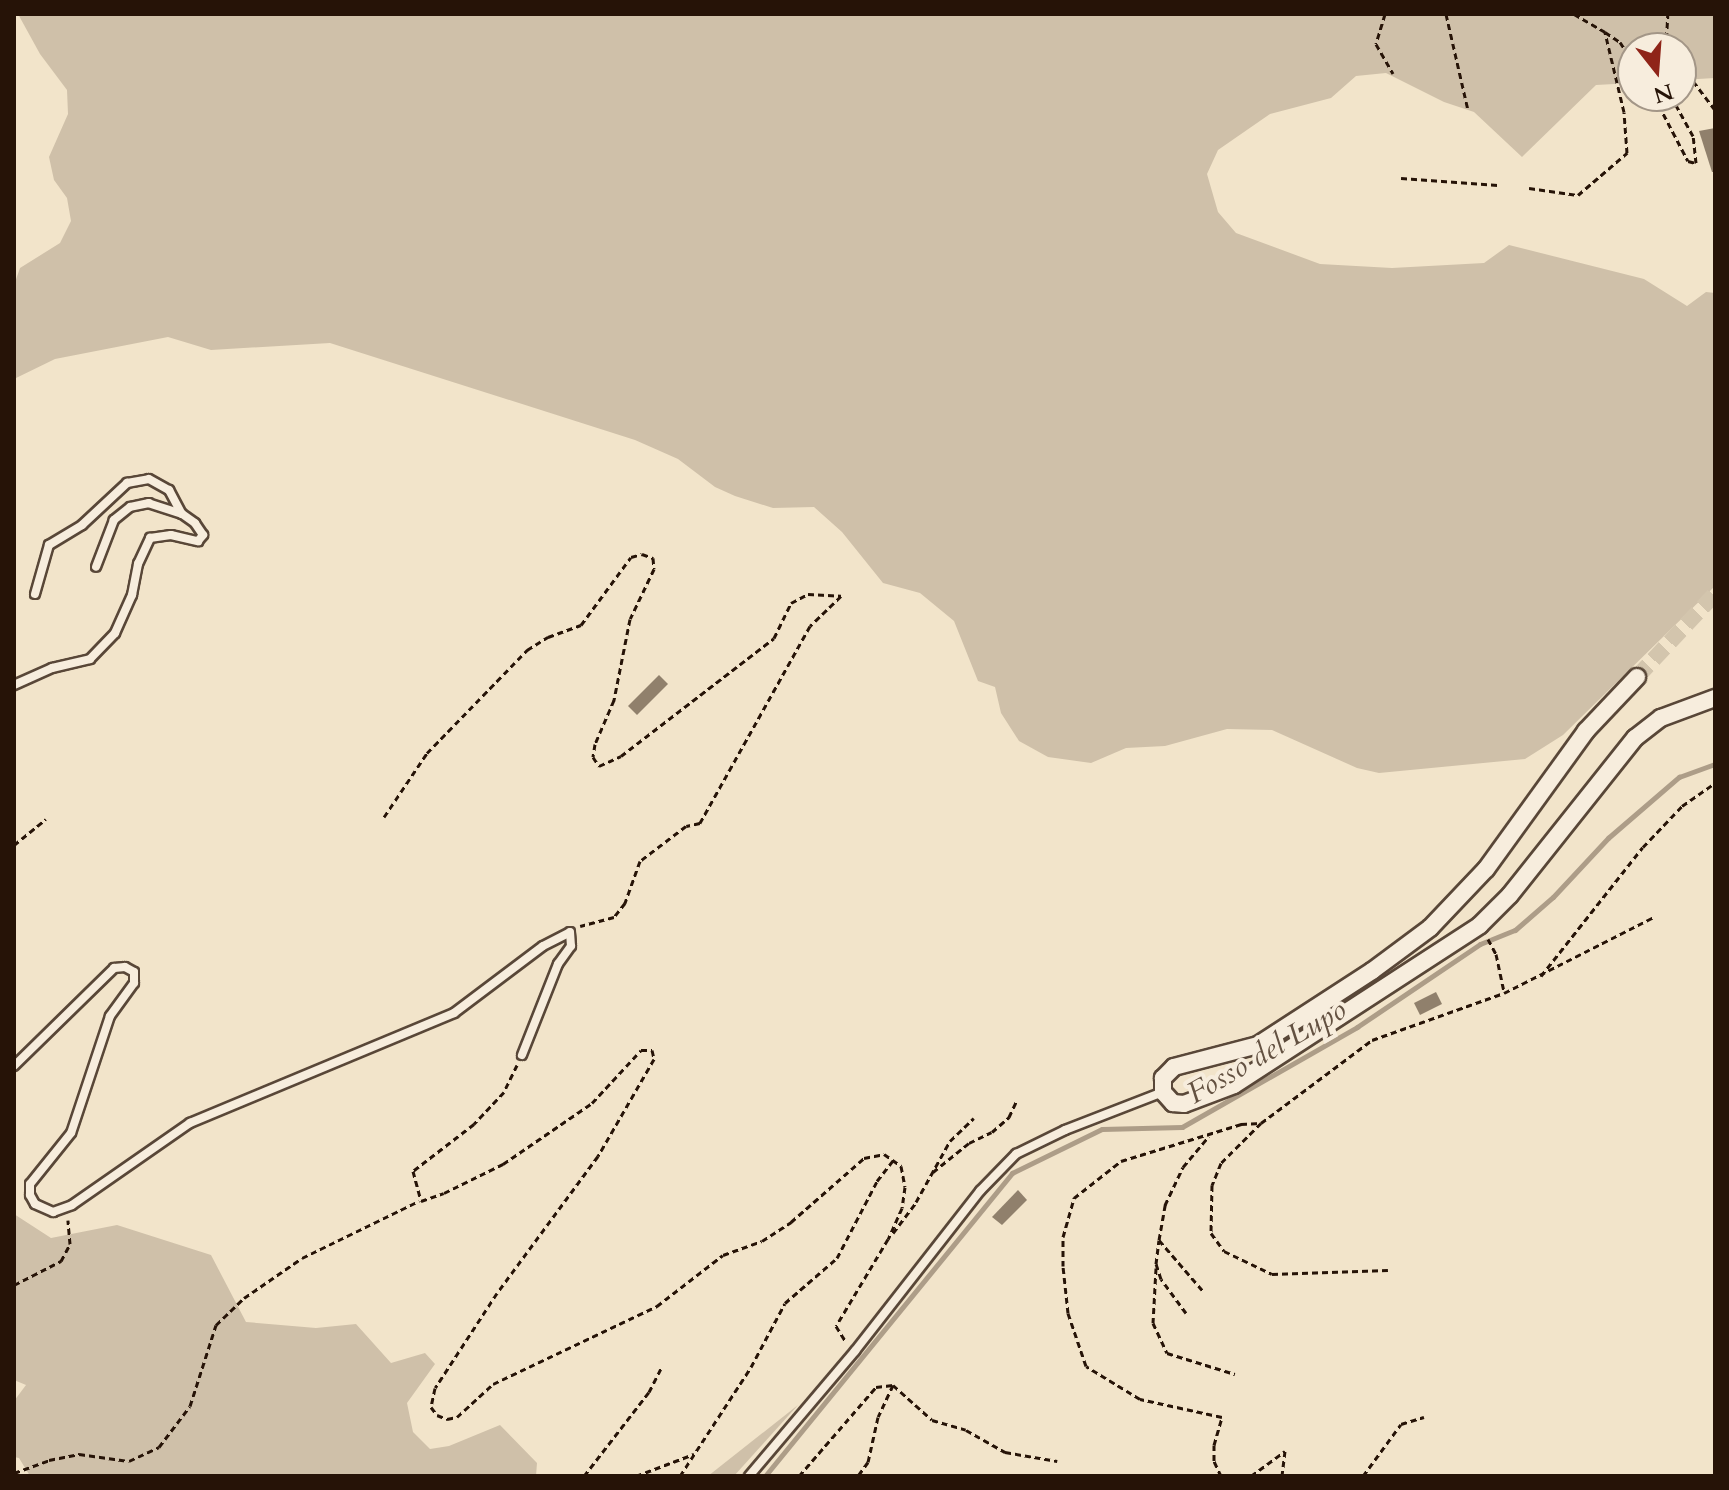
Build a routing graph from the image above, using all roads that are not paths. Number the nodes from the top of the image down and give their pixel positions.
1 (182, 514) junction
2 (96, 567) dead end
3 (35, 594) dead end
4 (1637, 677) tunnel mouth
5 (14, 685) edge
6 (1715, 698) edge
7 (522, 1055) road end
8 (14, 1066) edge
9 (1163, 1092) junction
10 (749, 1476) edge

1 - 2 lane
1 - 3 lane
1 - 5 lane
4 - 9 street
6 - 9 street
7 - 8 lane
9 - 10 lane

